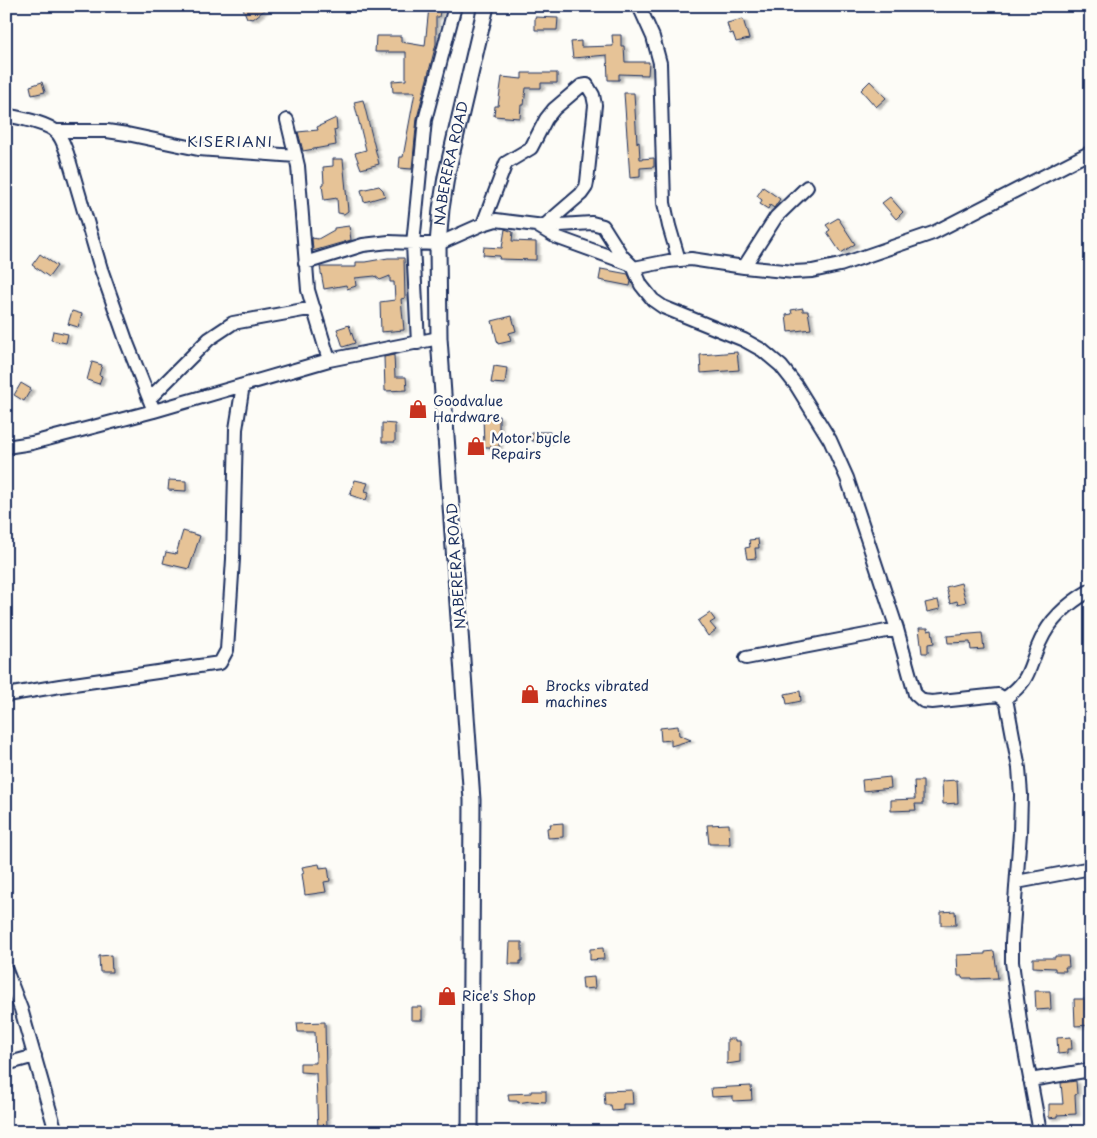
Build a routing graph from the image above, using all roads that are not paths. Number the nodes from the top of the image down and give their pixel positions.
1 (455, 6) edge
2 (486, 6) edge
3 (639, 6) edge
4 (7, 118) edge
5 (287, 120) dead end
6 (56, 131) junction
7 (1091, 152) edge
8 (296, 156) junction
9 (807, 187) dead end
10 (483, 224) junction
11 (540, 225) junction
12 (413, 244) junction
13 (438, 244) junction
14 (679, 260) junction
15 (305, 262) junction
16 (632, 266) junction
17 (744, 267) junction
18 (314, 308) junction
19 (439, 338) junction
20 (418, 342) junction
21 (329, 360) junction
22 (243, 386) junction
23 (152, 405) junction
24 (6, 447) edge
25 (1091, 590) edge
26 (896, 629) junction
27 (746, 658) dead end
28 (6, 695) edge
29 (1004, 699) junction
30 (1091, 868) edge
31 (1017, 882) junction
32 (6, 970) edge
33 (35, 1056) junction
34 (6, 1064) edge
35 (1091, 1070) edge
36 (1030, 1080) junction
37 (56, 1132) edge
38 (470, 1132) edge
39 (1040, 1132) edge

1 - 12 street
2 - 13 street, NABERERA ROAD
3 - 14 street
4 - 6 street
5 - 8 street
6 - 8 street
6 - 23 street
7 - 17 street
8 - 15 street
9 - 17 street
10 - 11 street
10 - 11 street
10 - 13 street
11 - 16 street
11 - 16 street
12 - 13 street
12 - 15 street
12 - 20 street
13 - 19 street, NABERERA ROAD
14 - 16 street
14 - 17 street
15 - 18 street
16 - 26 street
18 - 21 street
18 - 23 street
19 - 20 street
19 - 38 street, NABERERA ROAD
20 - 21 street
21 - 22 street
22 - 23 street
22 - 28 street
23 - 24 street
25 - 29 street
26 - 27 street
26 - 29 street
29 - 31 street
30 - 31 street
31 - 36 street
32 - 33 street
33 - 34 street
33 - 37 street
35 - 36 street
36 - 39 street

